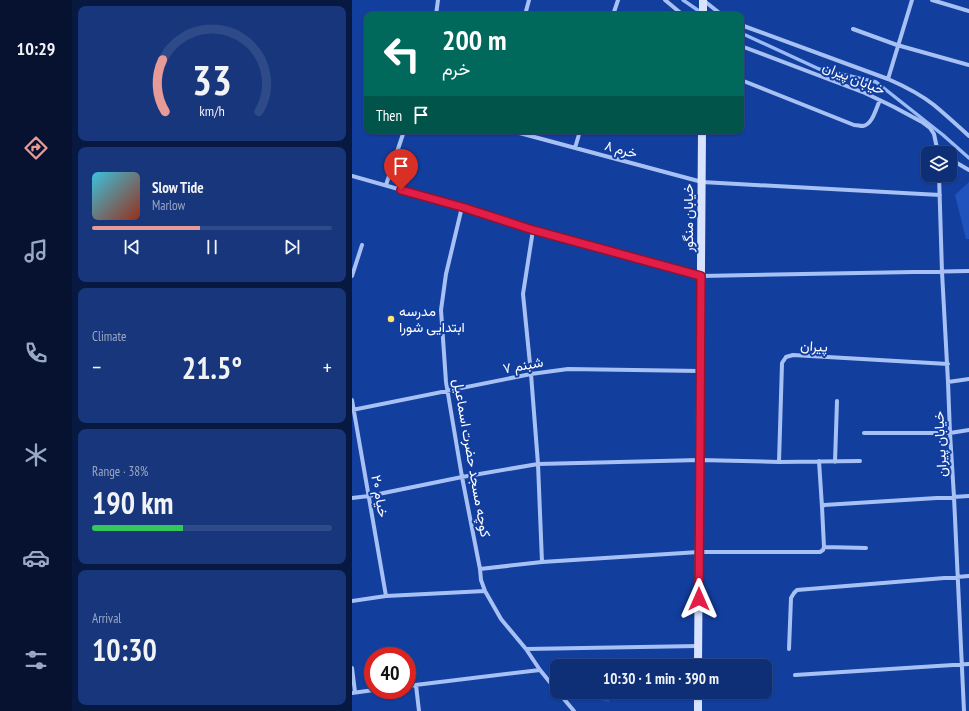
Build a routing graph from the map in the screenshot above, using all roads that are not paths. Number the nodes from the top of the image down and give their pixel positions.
1 (438, 0) edge
2 (529, 0) edge
3 (618, 0) edge
4 (665, 0) edge
5 (703, 0) edge
6 (912, 0) edge
7 (932, 0) edge
8 (969, 11) edge
9 (436, 12) edge
10 (526, 12) edge
11 (614, 12) edge
12 (679, 12) edge
13 (703, 12) edge
14 (718, 12) edge
15 (744, 26) edge
16 (853, 29) dead end
17 (898, 45) junction
18 (744, 47) edge
19 (969, 65) edge
20 (888, 79) junction
21 (744, 81) edge
22 (880, 100) junction
23 (403, 134) edge
24 (523, 134) edge
25 (579, 134) edge
26 (702, 134) edge
27 (969, 136) edge
28 (937, 146) edge
29 (575, 148) junction
30 (957, 162) edge
31 (969, 170) edge
32 (352, 176) edge
33 (702, 182) junction
34 (939, 182) edge
35 (386, 185) junction
36 (940, 196) junction
37 (462, 207) junction
38 (533, 230) junction
39 (362, 245) dead end
40 (969, 271) edge
41 (942, 272) junction
42 (352, 276) edge
43 (701, 276) junction
44 (948, 364) junction
45 (700, 370) junction
46 (531, 374) junction
47 (969, 378) edge
48 (948, 382) junction
49 (448, 391) junction
50 (352, 400) edge
51 (837, 401) dead end
52 (353, 410) edge
53 (969, 430) edge
54 (864, 433) dead end
55 (950, 433) junction
56 (700, 460) junction
57 (860, 461) dead end
58 (780, 462) junction
59 (819, 462) junction
60 (835, 462) junction
61 (538, 464) junction
62 (462, 477) junction
63 (369, 496) junction
64 (969, 496) edge
65 (954, 497) junction
66 (352, 498) edge
67 (822, 507) junction
68 (824, 548) junction
69 (866, 548) dead end
70 (699, 552) junction
71 (542, 562) junction
72 (480, 569) junction
73 (958, 576) junction
74 (969, 576) edge
75 (485, 591) junction
76 (386, 596) junction
77 (352, 601) edge
78 (698, 646) junction
79 (526, 649) junction
80 (789, 649) dead end
81 (698, 659) edge
82 (969, 664) edge
83 (962, 665) junction
84 (352, 668) edge
85 (540, 670) junction
86 (795, 675) dead end
87 (550, 682) edge
88 (416, 685) joint
89 (364, 691) edge
90 (353, 692) edge
91 (564, 699) edge
92 (698, 699) edge
93 (419, 711) edge
94 (574, 711) edge
95 (698, 711) edge
96 (964, 711) edge

1 - 9 street
2 - 10 street
3 - 11 street
4 - 12 street
5 - 13 street
5 - 14 street
6 - 17 street
7 - 8 street
15 - 20 street
16 - 17 street
17 - 19 street
17 - 20 street
18 - 22 street, خیابان پیران
20 - 27 street
21 - 22 street
22 - 28 street, خیابان پیران
23 - 35 street
24 - 29 street, خرم ۸
25 - 29 street
26 - 33 street, خیابان منگور
29 - 33 street, خرم ۸
30 - 31 street
32 - 35 street
33 - 36 street, خرم ۸
33 - 43 street, خیابان منگور
34 - 36 street, خیابان پیران
35 - 37 street
36 - 41 street, خیابان پیران
37 - 38 street
37 - 49 street, کوچه مسجد حضرت اسماعیل
38 - 43 street
38 - 46 street
39 - 42 street
40 - 41 street
41 - 43 street
41 - 44 street, خیابان پیران
43 - 45 street, خیابان منگور
44 - 48 street, خیابان پیران
44 - 58 street, پیران
45 - 46 street, شبنم ۷
45 - 56 street, خیابان منگور
46 - 49 street, شبنم ۷
46 - 61 street
47 - 48 street
48 - 55 street, خیابان پیران
49 - 52 street, شبنم ۷
49 - 62 street, کوچه مسجد حضرت اسماعیل
50 - 52 street, خیام ۲۰
51 - 60 street
52 - 63 street, خیام ۲۰
53 - 55 street
54 - 55 street
55 - 65 street, خیابان پیران
56 - 58 street
56 - 61 street
56 - 70 street, خیابان منگور
57 - 60 street
58 - 59 street
59 - 60 street
59 - 67 street
61 - 62 street
61 - 71 street
62 - 63 street
62 - 72 street, کوچه مسجد حضرت اسماعیل
63 - 66 street
63 - 76 street, خیام ۲۰
64 - 65 street
65 - 67 street
65 - 73 street, خیابان پیران
67 - 68 street
68 - 69 street
68 - 70 street
70 - 71 street
70 - 78 street, خیابان منگور
71 - 72 street
72 - 75 street, کوچه مسجد حضرت اسماعیل
73 - 74 street
73 - 80 street
73 - 83 street, خیابان پیران
75 - 76 street
75 - 79 street, کوچه مسجد حضرت اسماعیل
76 - 77 street
78 - 79 street
78 - 81 street, خیابان منگور
79 - 85 street, کوچه مسجد حضرت اسماعیل
82 - 83 street
83 - 86 street
83 - 96 street, خیابان پیران
84 - 90 street
85 - 87 street, کوچه مسجد حضرت اسماعیل
85 - 88 street
88 - 93 street
89 - 90 street
91 - 94 street, کوچه مسجد حضرت اسماعیل
92 - 95 street

